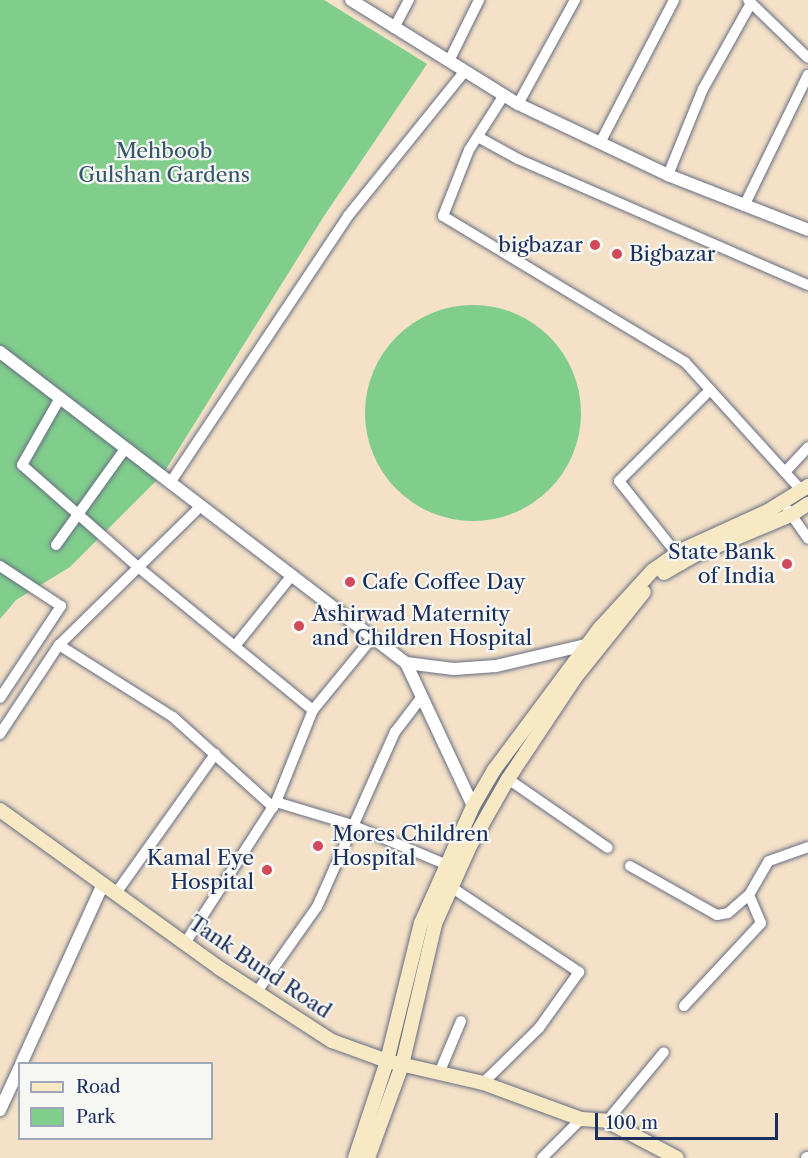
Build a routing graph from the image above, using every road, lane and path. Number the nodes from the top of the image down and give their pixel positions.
1 (351, 0) edge
2 (409, 0) edge
3 (479, 0) edge
4 (575, 0) edge
5 (674, 0) edge
6 (750, 2) edge
7 (394, 28) junction
8 (808, 58) edge
9 (449, 61) junction
10 (465, 71) junction
11 (808, 75) edge
12 (504, 95) junction
13 (518, 104) junction
14 (478, 137) junction
15 (601, 141) junction
16 (668, 175) junction
17 (744, 206) junction
18 (808, 230) edge
19 (808, 285) edge
20 (0, 352) edge
21 (710, 390) junction
22 (60, 398) junction
23 (808, 447) edge
24 (126, 449) junction
25 (785, 472) junction
26 (170, 483) junction
27 (806, 494) edge
28 (783, 502) junction
29 (201, 506) junction
30 (78, 513) junction
31 (791, 515) junction
32 (808, 540) edge
33 (56, 545) dead end
34 (677, 554) junction
35 (0, 566) edge
36 (138, 567) junction
37 (292, 575) junction
38 (373, 637) junction
39 (590, 644) junction
40 (59, 645) junction
41 (235, 646) junction
42 (406, 663) junction
43 (0, 698) edge
44 (421, 698) junction
45 (313, 710) junction
46 (0, 734) edge
47 (215, 754) junction
48 (508, 779) junction
49 (275, 805) junction
50 (473, 806) junction
51 (0, 810) edge
52 (352, 825) junction
53 (808, 847) edge
54 (608, 848) dead end
55 (447, 865) junction
56 (630, 866) dead end
57 (103, 884) junction
58 (451, 886) junction
59 (116, 893) junction
60 (749, 895) junction
61 (185, 943) junction
62 (256, 993) junction
63 (684, 1006) dead end
64 (461, 1021) dead end
65 (664, 1053) dead end
66 (387, 1061) junction
67 (21, 1062) edge
68 (402, 1065) junction
69 (18, 1070) edge
70 (440, 1071) junction
71 (483, 1083) junction
72 (0, 1110) edge
73 (581, 1119) junction
74 (607, 1121) junction
75 (355, 1158) edge
76 (368, 1158) edge
77 (542, 1158) edge
78 (677, 1158) edge

1 - 7 street
2 - 7 street
3 - 9 street
4 - 13 street
5 - 15 street
6 - 8 street
6 - 16 street
7 - 9 street
9 - 10 street
10 - 12 street
10 - 26 street
11 - 17 street
12 - 13 street
12 - 14 street
13 - 15 street
14 - 19 street
14 - 21 street
15 - 16 street
16 - 17 street
17 - 18 street
20 - 22 street
21 - 25 street
21 - 34 street
22 - 24 street
22 - 30 street
23 - 25 street
24 - 26 street
24 - 30 street
25 - 27 street
26 - 29 street
27 - 28 main road
27 - 31 main road
28 - 31 street
28 - 34 main road
29 - 36 street
29 - 37 street
30 - 33 street
30 - 36 street
31 - 32 street
31 - 48 main road
34 - 39 main road
35 - 43 street
36 - 40 street
36 - 41 street
37 - 38 street
37 - 41 street
38 - 42 street
38 - 45 street
39 - 42 street
39 - 50 main road
40 - 46 street
40 - 47 street
41 - 45 street
42 - 44 street
44 - 50 street
44 - 52 street
45 - 49 street
47 - 49 street
47 - 59 street
48 - 54 street
48 - 58 main road
49 - 52 street
49 - 61 street
50 - 55 main road
51 - 57 main road, Tank Bund Road
52 - 55 street
52 - 62 street
53 - 60 street
55 - 66 main road
56 - 60 street
57 - 59 main road, Tank Bund Road
57 - 67 street
58 - 68 main road
58 - 71 street
59 - 61 main road, Tank Bund Road
60 - 63 street
61 - 62 main road, Tank Bund Road
62 - 66 main road, Tank Bund Road
64 - 70 street
65 - 74 street
66 - 68 main road, Tank Bund Road
66 - 75 main road
68 - 70 main road, Tank Bund Road
68 - 76 main road
69 - 72 street
70 - 71 main road, Tank Bund Road
71 - 73 main road, Tank Bund Road
73 - 74 main road, Tank Bund Road
73 - 77 street
74 - 78 main road

